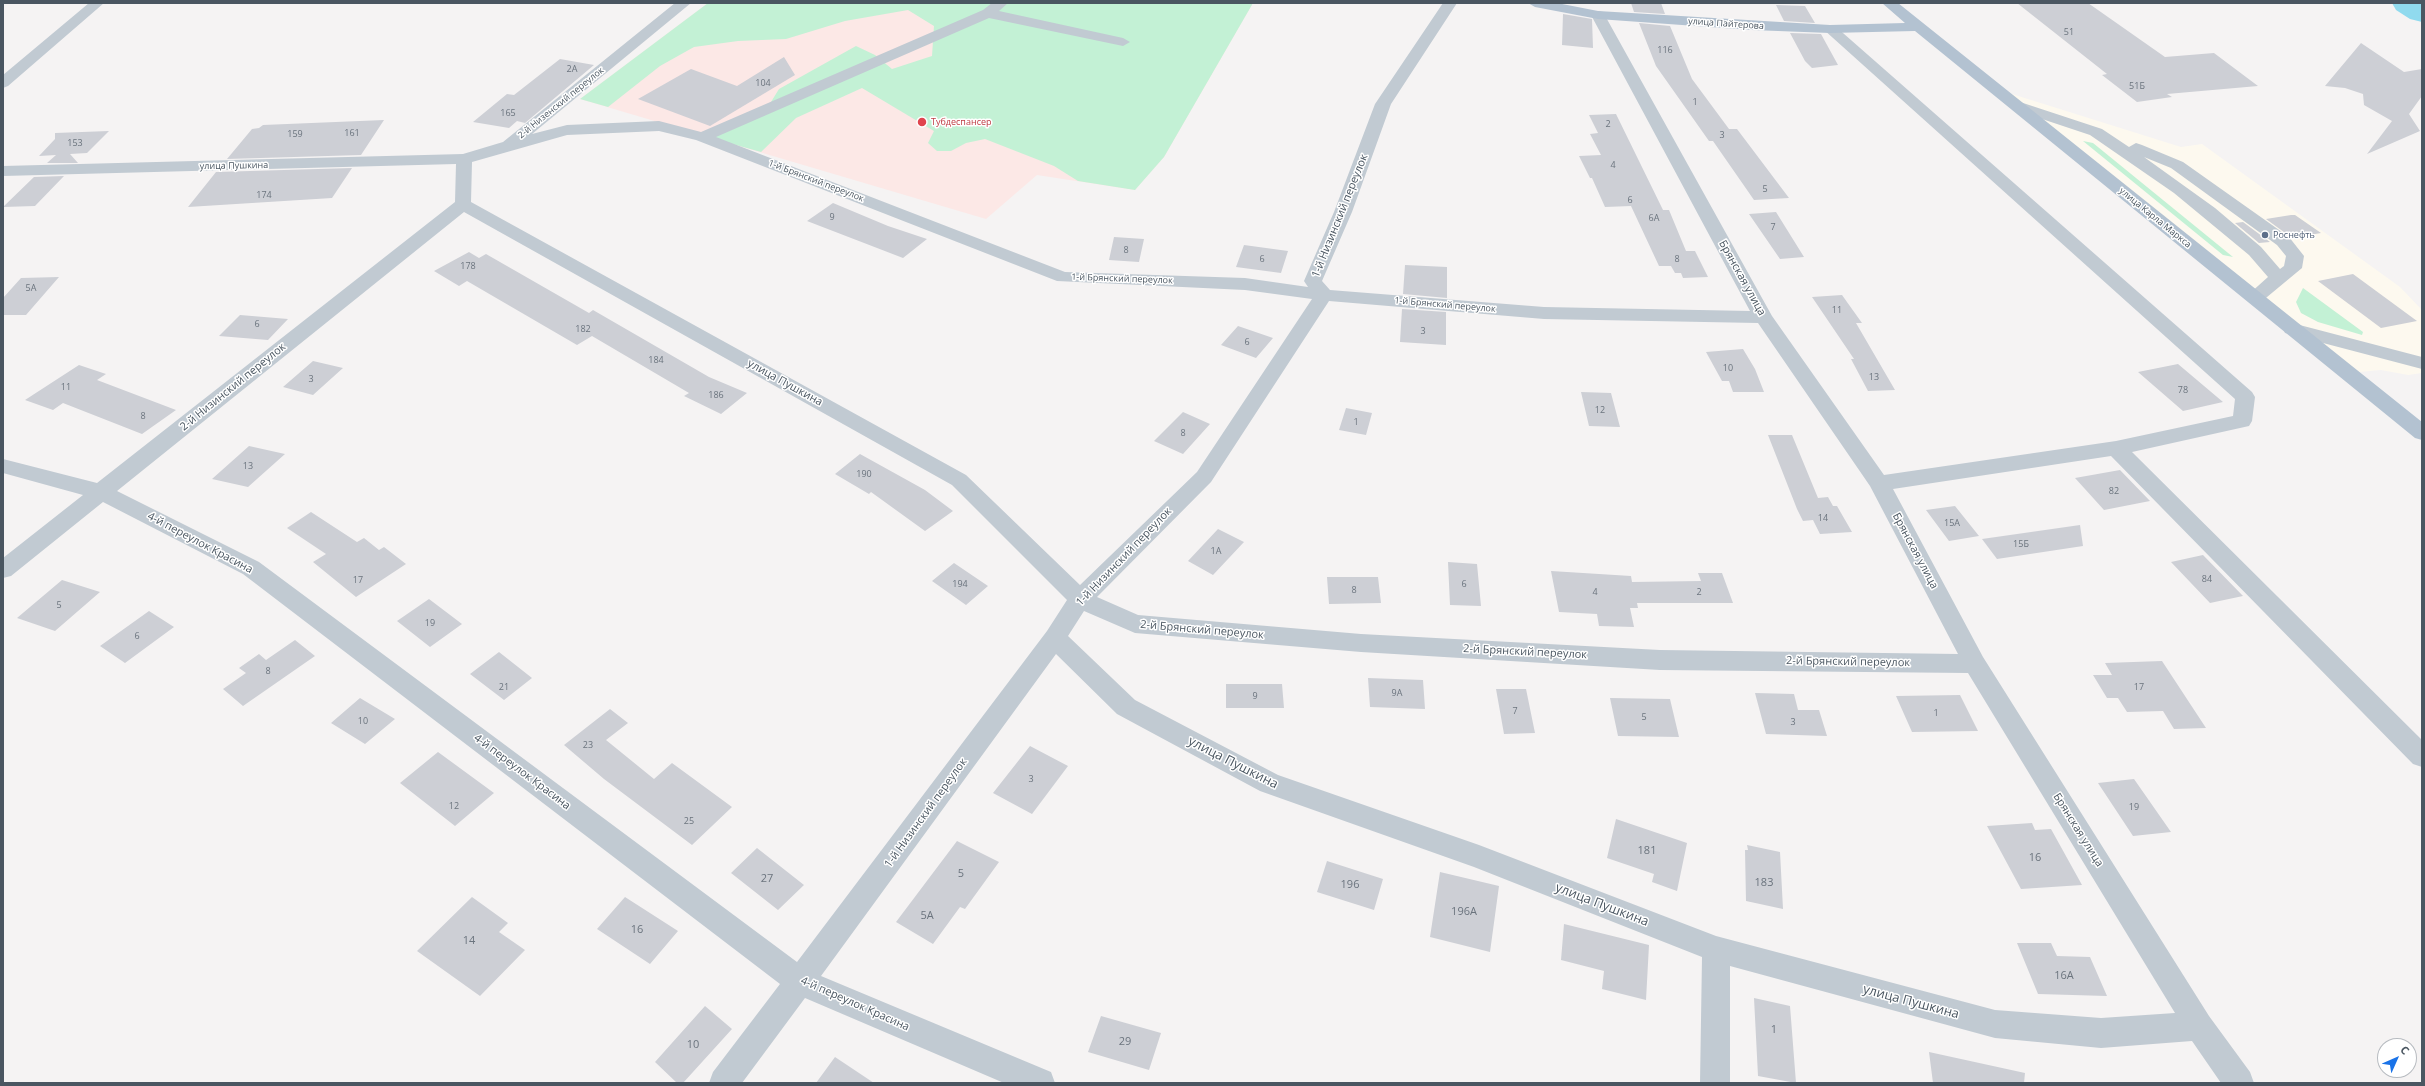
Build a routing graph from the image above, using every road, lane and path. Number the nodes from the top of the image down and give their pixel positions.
1 (97, 3) edge
2 (684, 3) edge
3 (1001, 3) edge
4 (1450, 3) edge
5 (1535, 3) edge
6 (1889, 3) edge
7 (988, 13) junction
8 (1598, 15) junction
9 (1918, 27) junction
10 (1830, 29) junction
11 (1123, 42) dead end
12 (3, 82) edge
13 (2020, 107) junction
14 (2078, 126) junction
15 (2096, 132) junction
16 (702, 137) junction
17 (509, 145) junction
18 (464, 159) junction
19 (3, 171) edge
20 (462, 204) junction
21 (2276, 280) junction
22 (1324, 295) junction
23 (2255, 298) junction
24 (1763, 317) junction
25 (2292, 329) junction
26 (2422, 363) edge
27 (2422, 433) edge
28 (2116, 448) junction
29 (3, 466) edge
30 (1879, 483) junction
31 (101, 492) junction
32 (3, 570) edge
33 (1080, 599) junction
34 (1055, 638) junction
35 (1976, 664) junction
36 (2422, 756) edge
37 (1716, 950) junction
38 (801, 982) junction
39 (2199, 1026) junction
40 (724, 1083) edge
41 (1040, 1083) edge
42 (1715, 1083) edge
43 (2239, 1083) edge

1 - 12 street
2 - 17 street, 2-й Низенский переулок
3 - 7 street
4 - 22 street, 1-й Низинский переулок
5 - 8 main road, улица Пайтерова
6 - 9 main road, улица Карла Маркса
7 - 11 street
7 - 16 street
8 - 10 main road, улица Пайтерова
8 - 24 street, Брянская улица
9 - 10 main road, улица Пайтерова
9 - 13 main road, улица Карла Маркса
10 - 28 street
13 - 14 street
13 - 23 main road, улица Карла Маркса
14 - 15 street
14 - 21 street
15 - 21 street
15 - 21 street
16 - 17 street, 1-й Брянский переулок
16 - 22 street, 1-й Брянский переулок
17 - 18 street, 2-й Низенский переулок
18 - 19 street, улица Пушкина
18 - 20 street
20 - 31 street, 2-й Низинский переулок
20 - 33 street, улица Пушкина
21 - 23 street
22 - 24 street, 1-й Брянский переулок
22 - 33 street, 1-й Низинский переулок
23 - 25 main road, улица Карла Маркса
24 - 30 street, Брянская улица
25 - 26 street
25 - 27 main road, улица Карла Маркса
28 - 30 street
28 - 36 street
29 - 31 street, 4-й переулок Красина
30 - 35 street, Брянская улица
31 - 32 street, 2-й Низинский переулок
31 - 38 street, 4-й переулок Красина
33 - 34 street, 1-й Низинский переулок
33 - 35 street, 2-й Брянский переулок
34 - 37 street, улица Пушкина
34 - 38 street, 1-й Низинский переулок
35 - 39 street, Брянская улица
37 - 39 street, улица Пушкина
37 - 42 street
38 - 40 street, 1-й Низинский переулок
38 - 41 street, 4-й переулок Красина
39 - 43 street, Брянская улица

